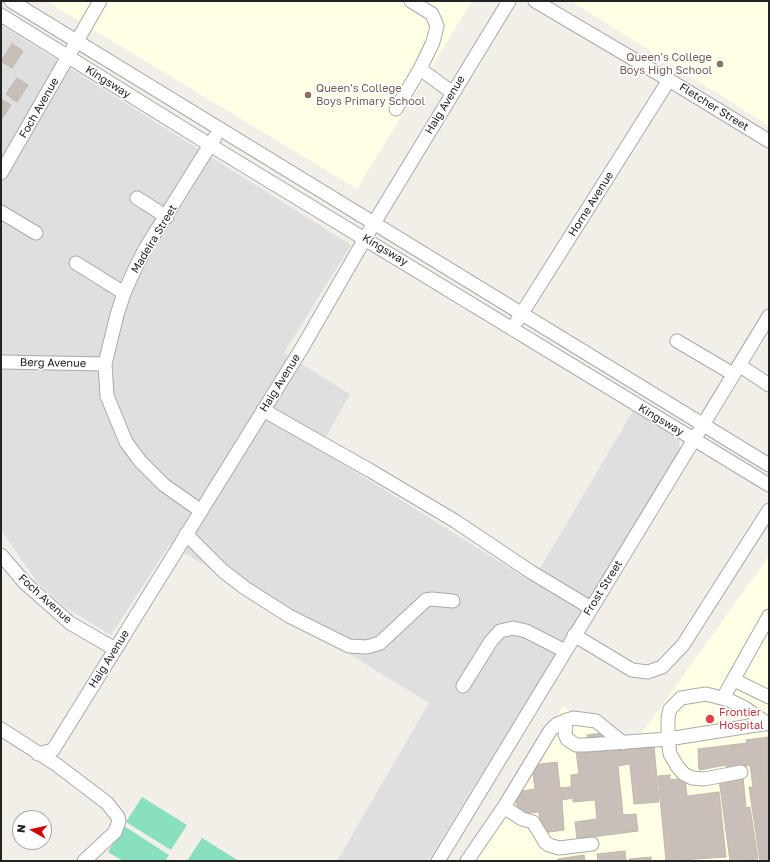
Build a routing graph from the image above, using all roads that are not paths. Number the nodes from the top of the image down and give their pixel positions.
1 (11, 1) edge
2 (100, 1) edge
3 (411, 1) edge
4 (509, 1) edge
5 (535, 1) edge
6 (1, 15) edge
7 (77, 42) junction
8 (68, 57) junction
9 (420, 69) junction
10 (669, 80) junction
11 (453, 92) junction
12 (396, 109) dead end
13 (219, 130) junction
14 (769, 141) edge
15 (210, 145) junction
16 (1, 173) edge
17 (137, 198) dead end
18 (1, 212) edge
19 (167, 217) junction
20 (374, 223) junction
21 (36, 233) dead end
22 (365, 238) junction
23 (76, 262) dead end
24 (124, 293) junction
25 (521, 314) junction
26 (769, 316) edge
27 (513, 328) junction
28 (677, 341) dead end
29 (1, 362) edge
30 (105, 364) junction
31 (736, 370) junction
32 (769, 385) edge
33 (263, 410) junction
34 (703, 425) junction
35 (694, 440) junction
36 (769, 465) edge
37 (769, 485) edge
38 (201, 510) junction
39 (769, 510) edge
40 (186, 534) junction
41 (1, 555) edge
42 (453, 601) dead end
43 (591, 608) junction
44 (769, 616) edge
45 (574, 635) junction
46 (115, 650) junction
47 (565, 651) junction
48 (734, 680) junction
49 (463, 686) dead end
50 (769, 697) edge
51 (723, 698) junction
52 (566, 720) junction
53 (768, 724) edge
54 (1, 729) edge
55 (668, 739) junction
56 (623, 742) junction
57 (53, 750) junction
58 (38, 754) junction
59 (57, 765) junction
60 (741, 772) dead end
61 (504, 808) junction
62 (592, 844) dead end
63 (84, 861) edge
64 (438, 861) edge
65 (467, 861) edge

1 - 7 street, Kingsway
2 - 7 street, Foch Avenue
3 - 9 street
4 - 11 street, Haig Avenue
5 - 10 street, Fletcher Street
6 - 8 street, Kingsway
7 - 8 street, Foch Avenue
7 - 13 street, Kingsway
8 - 15 street, Kingsway
8 - 16 street, Foch Avenue
9 - 11 street
9 - 12 street
10 - 14 street, Fletcher Street
10 - 25 street, Horne Avenue
11 - 20 street, Haig Avenue
13 - 15 street, Madeira Street
13 - 20 street, Kingsway
15 - 19 street, Madeira Street
15 - 22 street, Kingsway
17 - 19 street
18 - 21 street
19 - 24 street, Madeira Street
20 - 22 street, Haig Avenue
20 - 25 street, Kingsway
22 - 27 street, Kingsway
22 - 33 street, Haig Avenue
23 - 24 street
24 - 30 street, Madeira Street
25 - 27 street, Horne Avenue
25 - 34 street, Kingsway
26 - 31 street, Frost Street
27 - 35 street, Kingsway
28 - 31 street
29 - 30 street, Berg Avenue
30 - 38 street, Madeira Street
31 - 32 street
31 - 34 street, Frost Street
33 - 38 street, Haig Avenue
33 - 43 street
34 - 35 street, Frost Street
34 - 36 street, Kingsway
35 - 37 street, Kingsway
35 - 43 street, Frost Street
38 - 40 street, Haig Avenue
39 - 45 street
40 - 42 street
40 - 46 street, Haig Avenue
41 - 46 street, Foch Avenue
43 - 45 street, Frost Street
44 - 48 street
45 - 47 street, Frost Street
46 - 57 street, Haig Avenue
47 - 49 street
47 - 64 street, Frost Street
48 - 50 street
48 - 51 street
51 - 53 street
51 - 55 street
52 - 56 street
52 - 56 street
52 - 61 street
53 - 55 street
54 - 58 street
55 - 56 street
55 - 60 street
57 - 58 street
57 - 59 street
58 - 59 street
59 - 63 street
61 - 62 street
61 - 65 street

